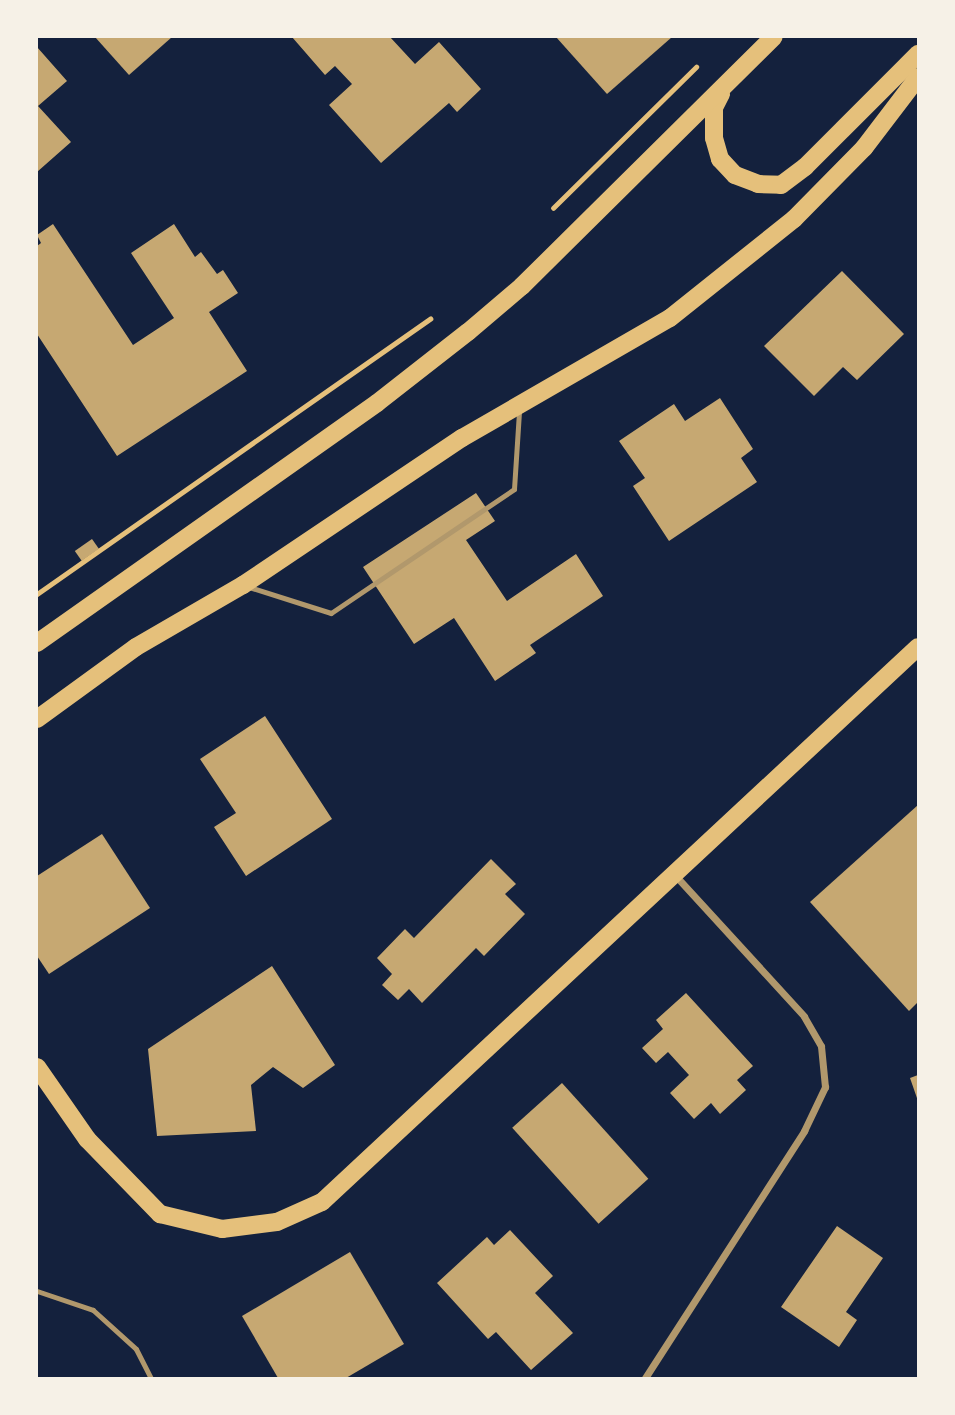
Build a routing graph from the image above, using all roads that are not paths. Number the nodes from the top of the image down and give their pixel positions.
1 (774, 37) edge
2 (918, 54) edge
3 (918, 77) edge
4 (724, 87) junction
5 (519, 407) junction
6 (243, 585) junction
7 (37, 642) edge
8 (918, 647) edge
9 (37, 719) edge
10 (673, 872) junction
11 (37, 1067) edge
12 (37, 1291) edge
13 (151, 1378) edge
14 (645, 1378) edge

1 - 4 main road
2 - 4 main road
3 - 5 main road
4 - 7 main road
5 - 6 main road
5 - 6 lane
6 - 9 main road
8 - 10 main road
10 - 11 main road
10 - 14 street
12 - 13 lane

